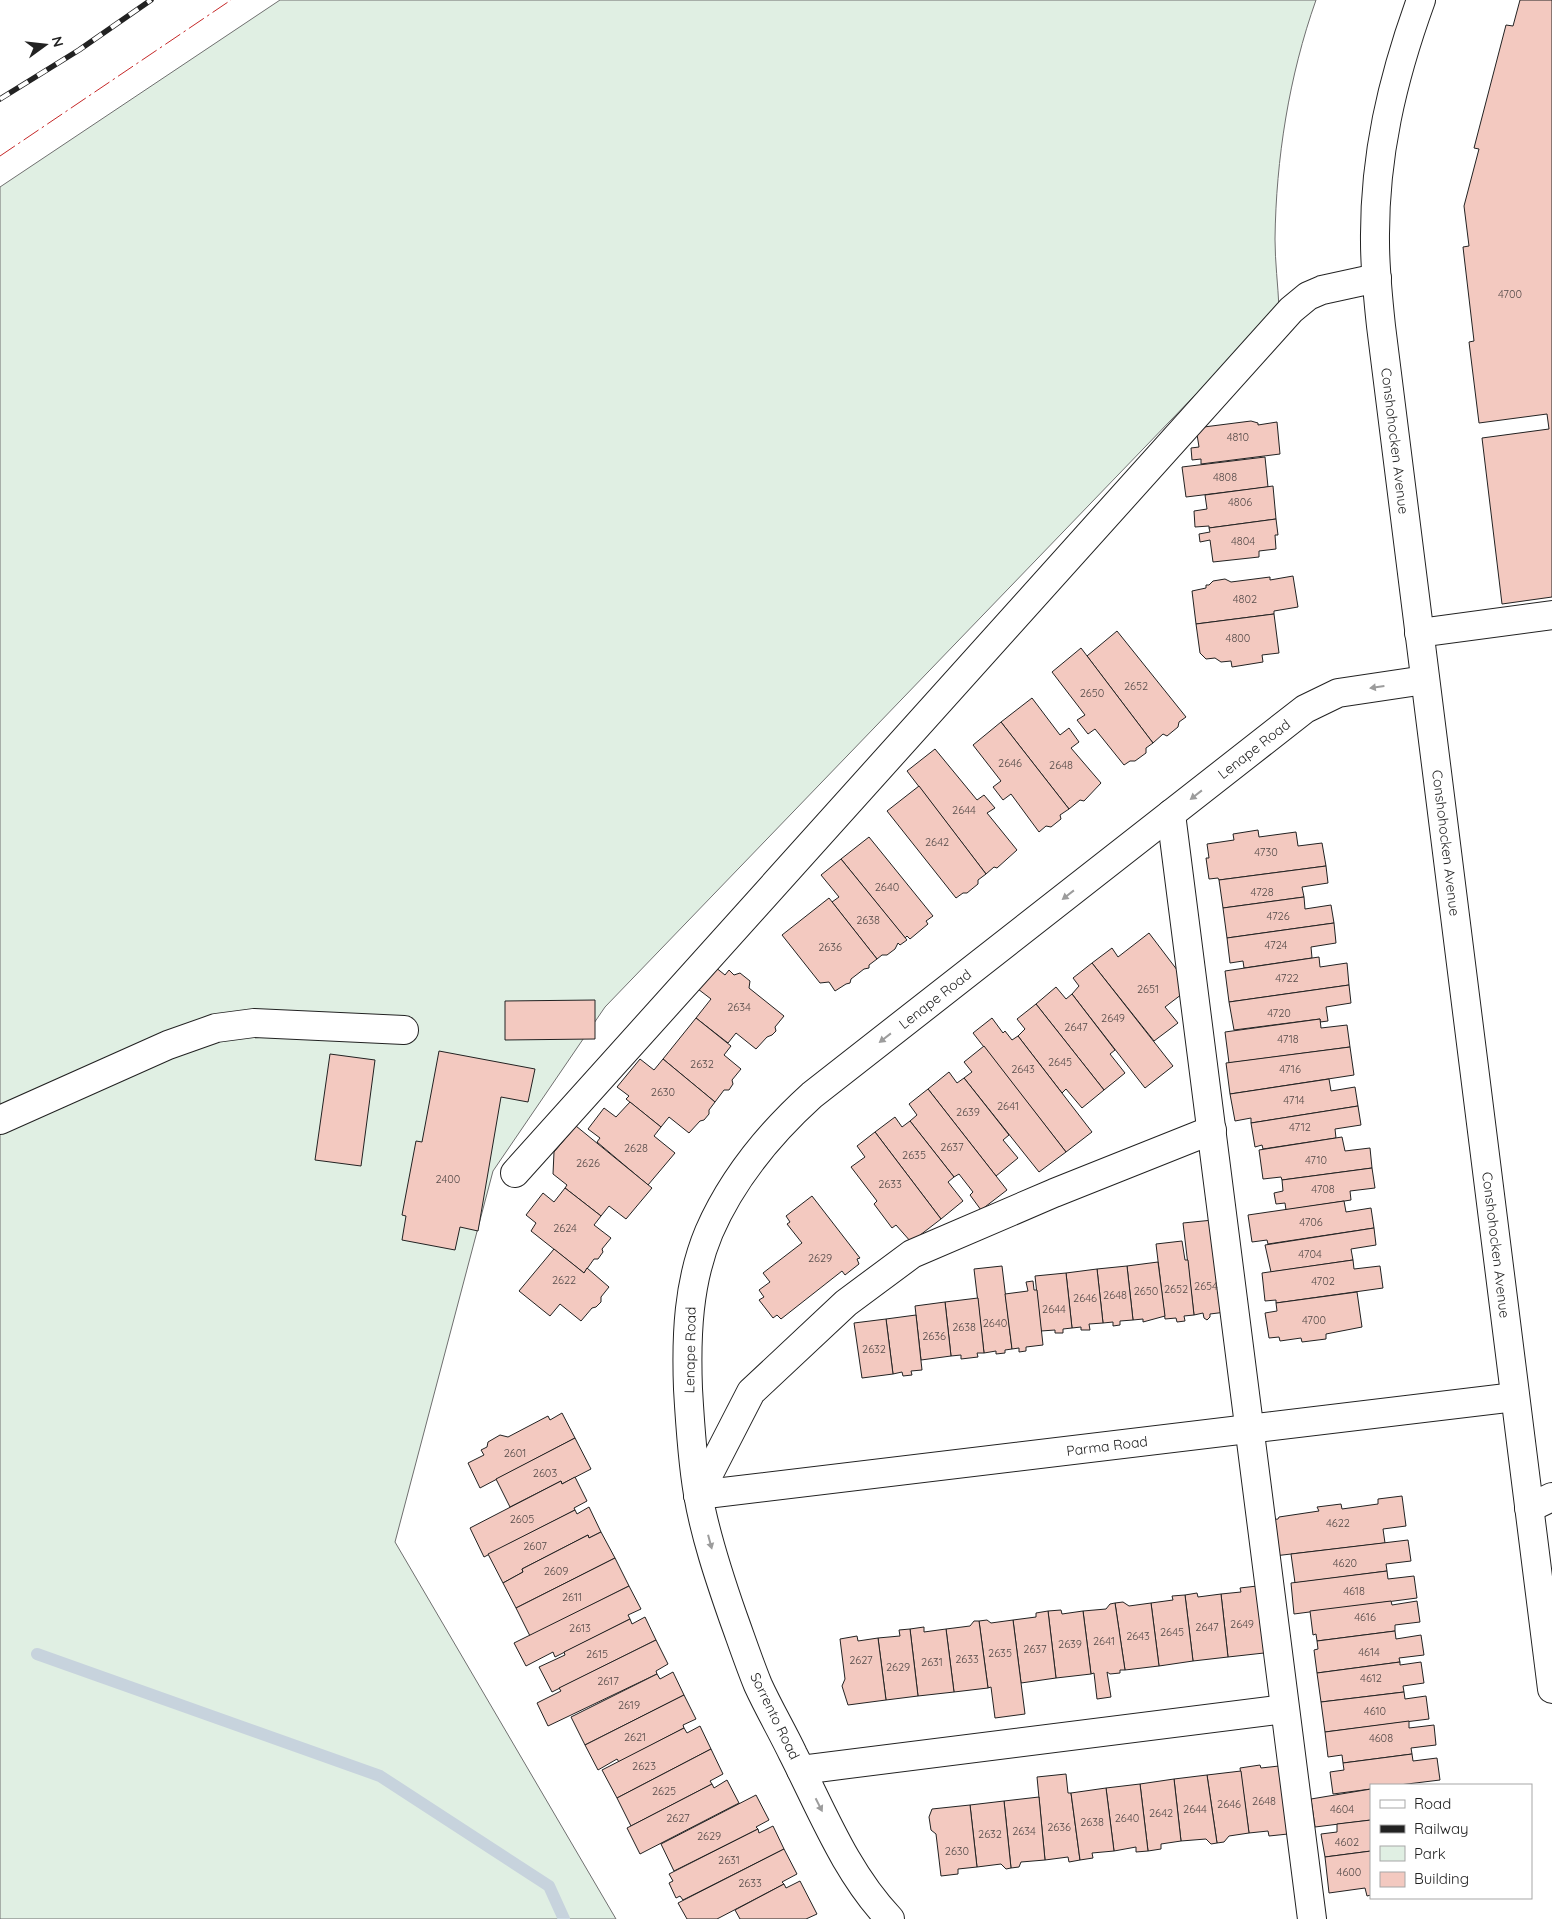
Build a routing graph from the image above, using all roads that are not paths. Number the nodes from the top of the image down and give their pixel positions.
1 (1421, 0) edge
2 (1376, 278) junction
3 (1552, 615) edge
4 (1419, 633) junction
5 (1425, 680) junction
6 (1171, 814) junction
7 (404, 1030) dead end
8 (0, 1120) edge
9 (1212, 1130) junction
10 (514, 1173) dead end
11 (1515, 1396) junction
12 (1249, 1429) junction
13 (698, 1495) junction
14 (1541, 1503) edge
15 (1552, 1689) edge
16 (1284, 1709) junction
17 (801, 1770) junction
18 (890, 1919) edge
19 (1312, 1919) edge

1 - 2 street, Conshohocken Avenue
2 - 4 street, Conshohocken Avenue
2 - 10 street
3 - 4 street
4 - 5 street, Conshohocken Avenue
5 -> 6 street, Lenape Road
5 - 11 street, Conshohocken Avenue
6 - 9 street
6 -> 13 street, Lenape Road
7 - 8 street
9 - 12 street
9 - 13 street
11 - 12 street, Parma Road
11 - 14 street, Conshohocken Avenue
12 - 13 street, Parma Road
12 - 16 street
13 -> 17 street, Sorrento Road
14 - 15 street, Conshohocken Avenue
16 - 17 street
16 - 19 street
17 -> 18 street, Sorrento Road

